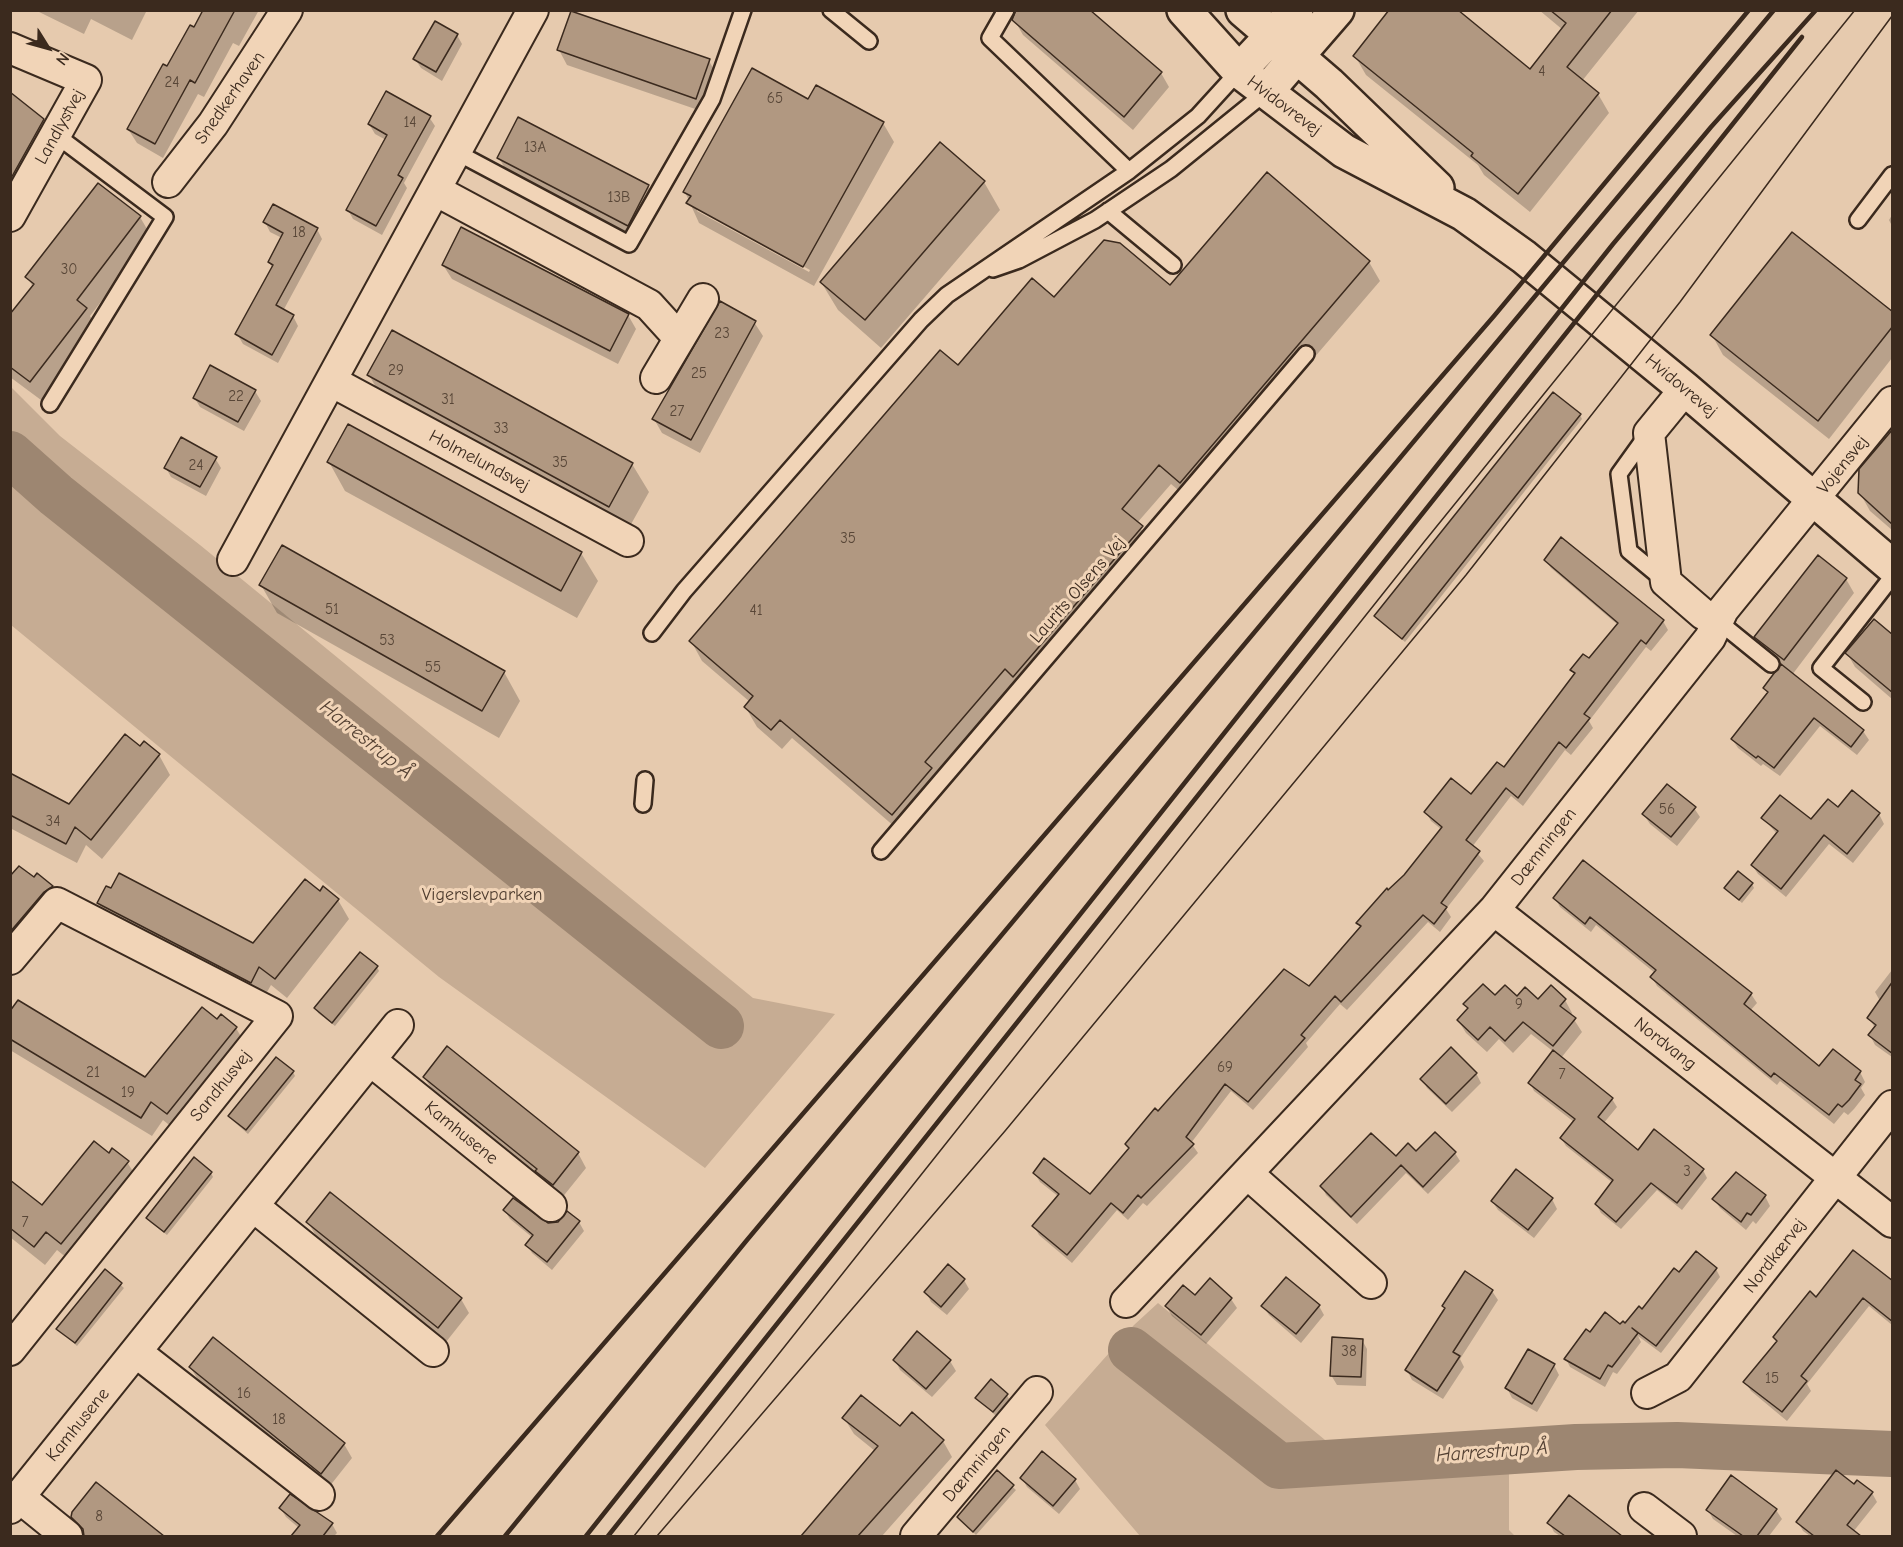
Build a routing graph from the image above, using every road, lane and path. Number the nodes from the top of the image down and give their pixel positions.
1 (287, 10) edge
2 (533, 10) edge
3 (742, 10) edge
4 (831, 10) edge
5 (1006, 10) edge
6 (1184, 10) edge
7 (1243, 10) edge
8 (1296, 10) edge
9 (1338, 10) edge
10 (869, 41) dead end
11 (1286, 46) junction
12 (10, 48) edge
13 (1239, 71) junction
14 (1266, 92) junction
15 (56, 135) junction
16 (456, 152) junction
17 (1129, 171) junction
18 (1893, 175) edge
19 (168, 182) dead end
20 (435, 190) junction
21 (1108, 212) junction
22 (1464, 214) junction
23 (10, 216) edge
24 (1858, 220) dead end
25 (1173, 265) dead end
26 (979, 274) junction
27 (703, 299) dead end
28 (679, 338) junction
29 (1305, 354) dead end
30 (656, 378) dead end
31 (331, 381) junction
32 (1686, 389) junction
33 (1893, 402) edge
34 (50, 404) dead end
35 (1815, 499) junction
36 (628, 541) dead end
37 (233, 560) dead end
38 (1893, 566) edge
39 (1893, 577) edge
40 (1718, 621) junction
41 (652, 633) dead end
42 (1772, 664) dead end
43 (1863, 702) dead end
44 (645, 780) dead end
45 (643, 804) dead end
46 (881, 851) dead end
47 (1494, 910) junction
48 (10, 959) edge
49 (398, 1025) dead end
50 (370, 1060) junction
51 (1893, 1106) edge
52 (1248, 1174) junction
53 (1835, 1178) junction
54 (253, 1206) junction
55 (551, 1206) dead end
56 (1893, 1222) edge
57 (1371, 1283) dead end
58 (1126, 1302) dead end
59 (10, 1350) edge
60 (433, 1351) dead end
61 (136, 1352) junction
62 (1037, 1392) dead end
63 (1647, 1393) dead end
64 (319, 1495) dead end
65 (15, 1503) edge
66 (1644, 1508) dead end
67 (67, 1536) edge
68 (916, 1536) edge
69 (1681, 1536) edge

1 - 19 street, Snedkerhaven
2 - 16 street
3 - 16 lane
4 - 10 lane
5 - 17 lane
6 - 13 street, Hvidovrevej
7 - 11 street, Hvidovrevej
8 - 11 street
9 - 11 street
11 - 13 street
11 - 14 street
11 - 22 street, Hvidovrevej
12 - 15 street, Landlystvej
13 - 14 street, Hvidovrevej
13 - 17 lane
14 - 21 lane
14 - 22 street, Hvidovrevej
15 - 23 street, Landlystvej
15 - 34 lane
16 - 20 street
17 - 26 lane
18 - 24 lane
20 - 28 street
20 - 31 street
21 - 25 lane
21 - 26 lane
22 - 32 street, Hvidovrevej
26 - 41 lane
27 - 28 street
28 - 30 street
29 - 46 lane, Laurits Olsens Vej
31 - 36 street, Holmelundsvej
31 - 37 street
32 - 35 street, Hvidovrevej
32 - 40 street
33 - 35 street, Vojensvej
35 - 38 street, Hvidovrevej
35 - 40 street, Dæmningen
39 - 43 lane
40 - 42 lane
40 - 47 street, Dæmningen
44 - 45 lane
47 - 52 street, Dæmningen
47 - 53 street, Nordvang
48 - 59 street, Sandhusvej
49 - 50 street, Kamhusene
50 - 54 street, Kamhusene
50 - 55 street, Kamhusene
51 - 53 street, Nordkærvej
52 - 57 street
52 - 58 street, Dæmningen
53 - 56 street, Nordvang
53 - 63 street, Nordkærvej
54 - 60 street
54 - 61 street, Kamhusene
61 - 64 street
61 - 65 street, Kamhusene
62 - 68 street, Dæmningen
65 - 67 street, Kamhusene
66 - 69 street

